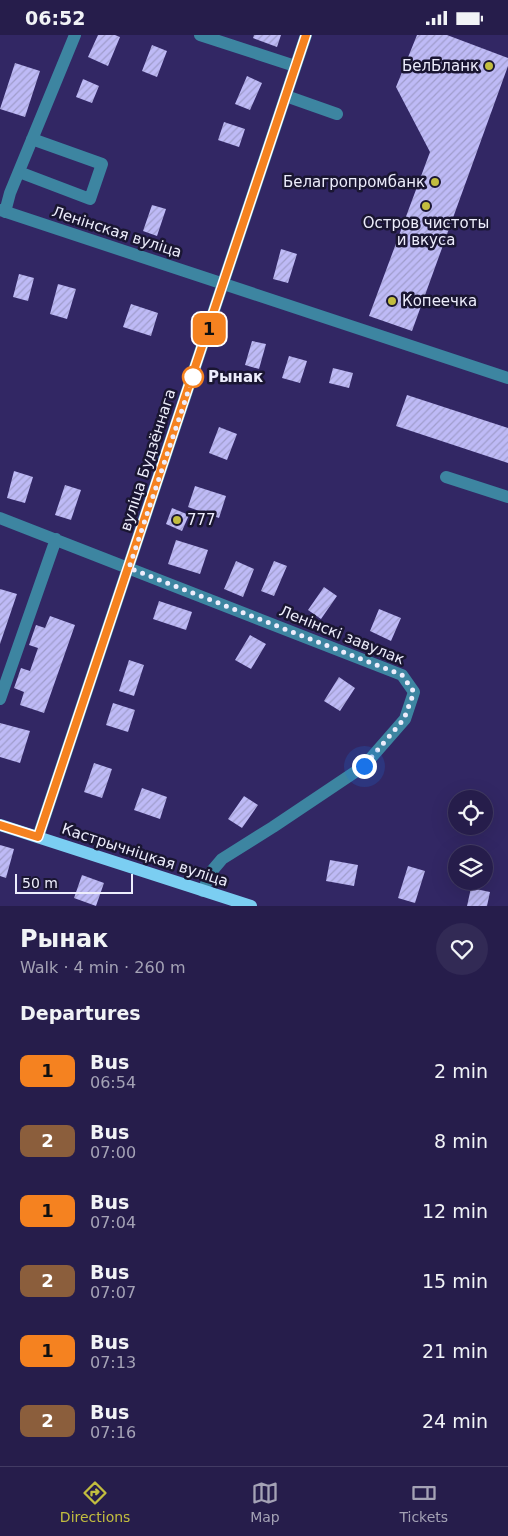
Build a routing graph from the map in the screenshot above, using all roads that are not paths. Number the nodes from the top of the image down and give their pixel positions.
1 (75, 35) edge
2 (200, 35) edge
3 (306, 35) edge
4 (295, 67) junction
5 (286, 96) junction
6 (337, 114) dead end
7 (32, 139) junction
8 (19, 172) junction
9 (2, 211) edge
10 (223, 285) junction
11 (508, 378) edge
12 (446, 477) dead end
13 (508, 497) edge
14 (0, 518) edge
15 (56, 539) junction
16 (129, 568) junction
17 (0, 699) edge
18 (0, 825) edge
19 (38, 837) junction
20 (203, 891) junction
21 (251, 906) edge

1 - 7 street
2 - 4 street
3 - 4 street, вуліца Будзённага
4 - 5 street, вуліца Будзённага
5 - 6 street
5 - 10 street, вуліца Будзённага
7 - 8 street
7 - 8 street
8 - 9 street
9 - 10 street, Ленінская вуліца
10 - 11 street, Ленінская вуліца
10 - 16 street, вуліца Будзённага
12 - 13 street
14 - 15 street, Ленінскі завулак
15 - 16 street, Ленінскі завулак
15 - 17 street
16 - 19 street, вуліца Будзённага
16 - 20 street, Ленінскі завулак
18 - 19 main road, Кастрычніцкая вуліца
19 - 20 main road, Кастрычніцкая вуліца
20 - 21 main road, Кастрычніцкая вуліца

